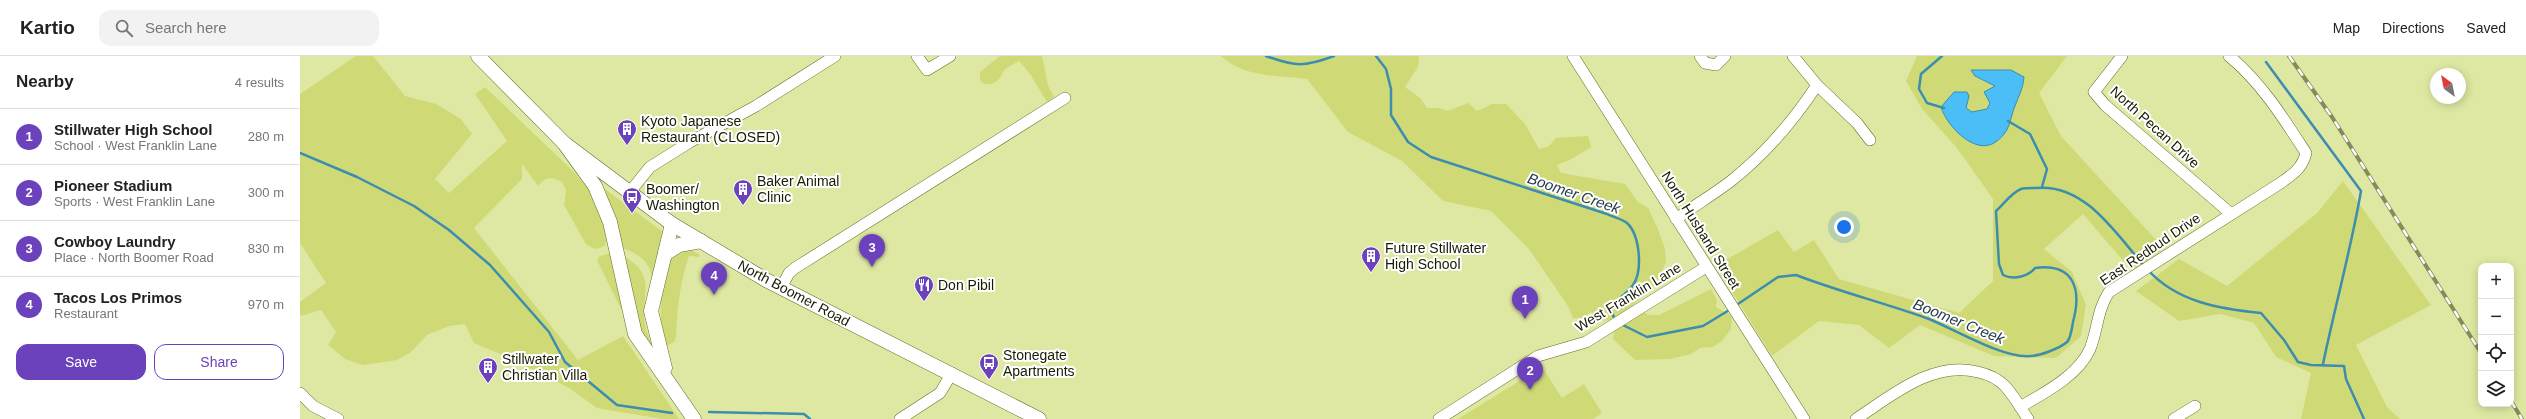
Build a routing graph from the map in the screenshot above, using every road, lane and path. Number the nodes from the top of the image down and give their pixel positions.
1 (478, 56) edge
2 (835, 56) edge
3 (918, 56) edge
4 (950, 56) edge
5 (1573, 56) edge
6 (1700, 56) edge
7 (1725, 56) edge
8 (1793, 56) edge
9 (2122, 56) edge
10 (2229, 56) edge
11 (1817, 85) junction
12 (1065, 98) dead end
13 (1870, 140) dead end
14 (564, 143) junction
15 (628, 192) junction
16 (2230, 213) junction
17 (1676, 219) junction
18 (672, 224) junction
19 (701, 241) junction
20 (665, 254) junction
21 (1706, 267) junction
22 (781, 288) junction
23 (952, 373) junction
24 (671, 383) junction
25 (300, 393) edge
26 (2195, 406) dead end
27 (2020, 407) junction
28 (338, 419) edge
29 (694, 419) edge
30 (900, 419) edge
31 (1039, 419) edge
32 (1439, 419) edge
33 (1804, 419) edge
34 (1856, 419) edge
35 (2028, 419) edge
36 (2174, 419) edge

1 - 14 main road
2 - 15 street
3 - 4 street
5 - 17 street, North Husband Street
6 - 7 street
8 - 11 street
9 - 16 street, North Pecan Drive
10 - 16 street, East Redbud Drive
11 - 13 street
11 - 17 street
12 - 22 street
14 - 15 main road, North Boomer Road
14 - 24 main road
15 - 18 main road, North Boomer Road
16 - 27 street, East Redbud Drive
17 - 21 street, North Husband Street
18 - 19 main road, North Boomer Road
18 - 20 main road
19 - 20 main road
19 - 22 main road, North Boomer Road
20 - 24 main road
21 - 32 street, West Franklin Lane
21 - 33 street, North Husband Street
22 - 23 main road, North Boomer Road
23 - 30 street
23 - 31 main road, North Boomer Road
24 - 29 main road
25 - 28 street
26 - 36 street
27 - 34 street
27 - 35 street

